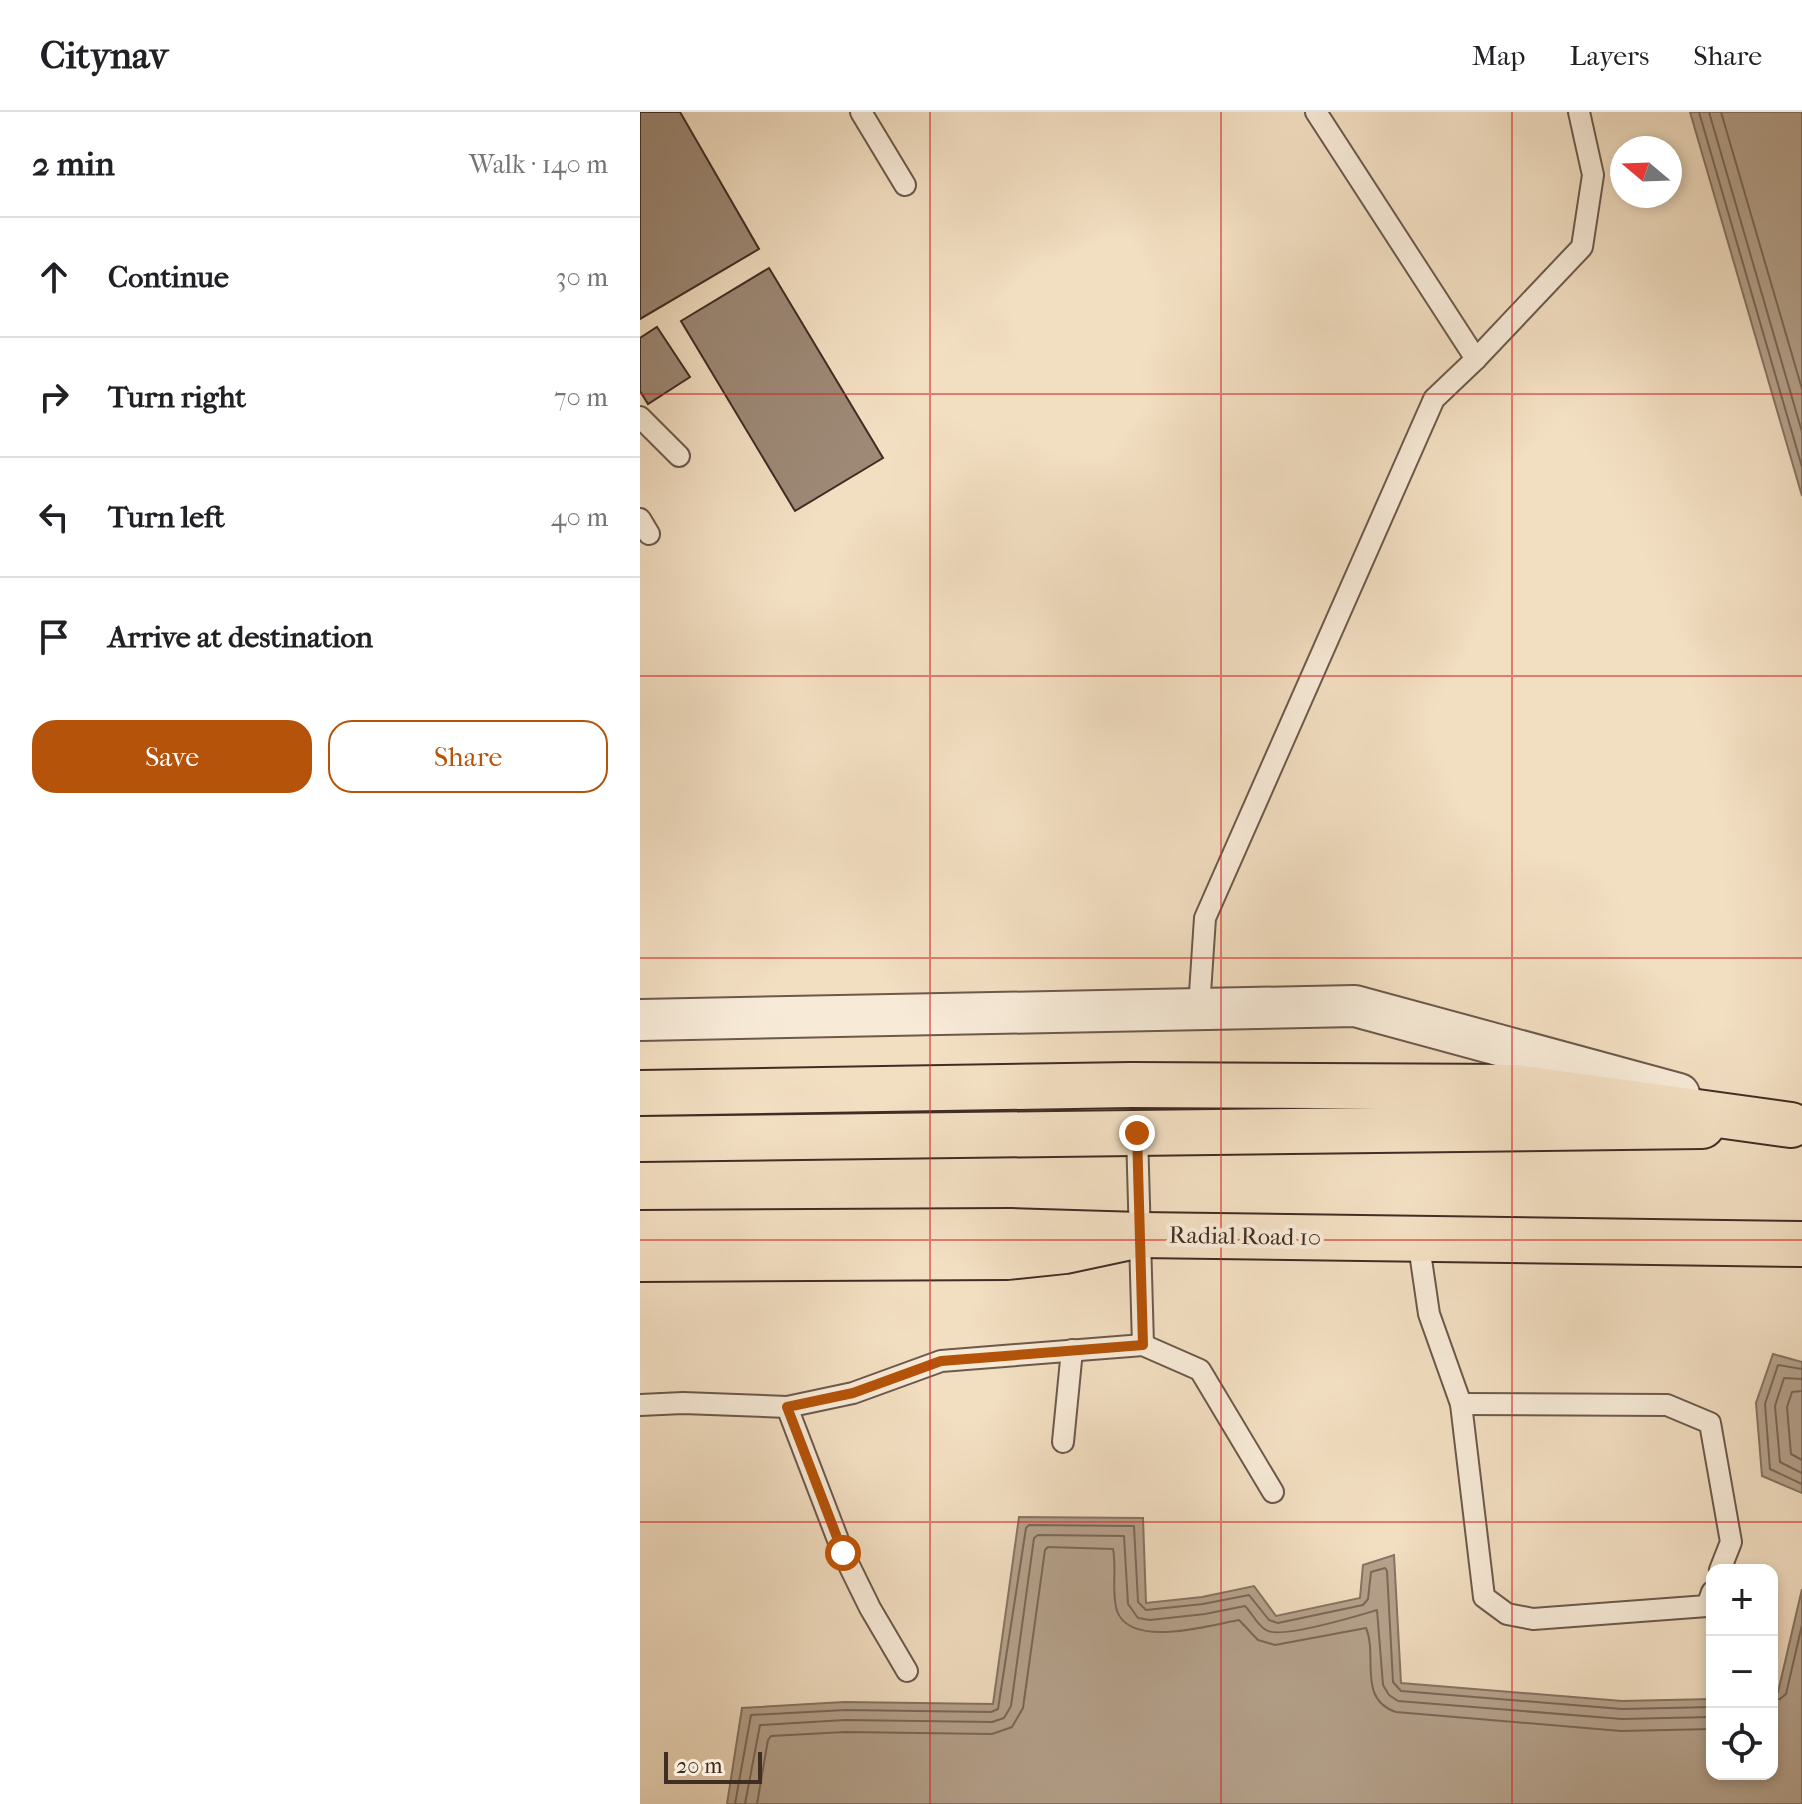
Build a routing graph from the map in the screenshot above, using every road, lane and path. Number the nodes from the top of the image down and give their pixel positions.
1 (861, 112) edge
2 (1316, 112) edge
3 (1579, 112) edge
4 (905, 185) dead end
5 (1476, 359) junction
6 (640, 417) edge
7 (679, 456) dead end
8 (1199, 1008) junction
9 (640, 1020) edge
10 (640, 1093) edge
11 (1796, 1125) edge
12 (1137, 1133) junction
13 (640, 1139) edge
14 (640, 1233) edge
15 (1140, 1235) junction
16 (1418, 1239) junction
17 (1802, 1244) edge
18 (640, 1259) edge
19 (1143, 1345) junction
20 (1072, 1350) junction
21 (1461, 1404) junction
22 (640, 1405) edge
23 (787, 1407) junction
24 (1063, 1442) dead end
25 (1273, 1492) dead end
26 (1722, 1564) edge
27 (1706, 1606) edge
28 (907, 1671) dead end

1 - 4 lane
2 - 5 lane
3 - 5 lane
5 - 8 lane
6 - 7 lane
8 - 9 street
8 - 11 street
10 - 11 highway
11 - 12 highway
12 - 13 highway
12 - 15 lane
14 - 15 highway, Radial Road 10
15 - 16 highway, Radial Road 10
15 - 18 highway
15 - 19 lane
16 - 17 highway, Radial Road 10
16 - 21 lane
19 - 20 lane
19 - 25 lane
20 - 23 lane
20 - 24 lane
21 - 26 lane
21 - 27 lane
22 - 23 lane
23 - 28 lane

